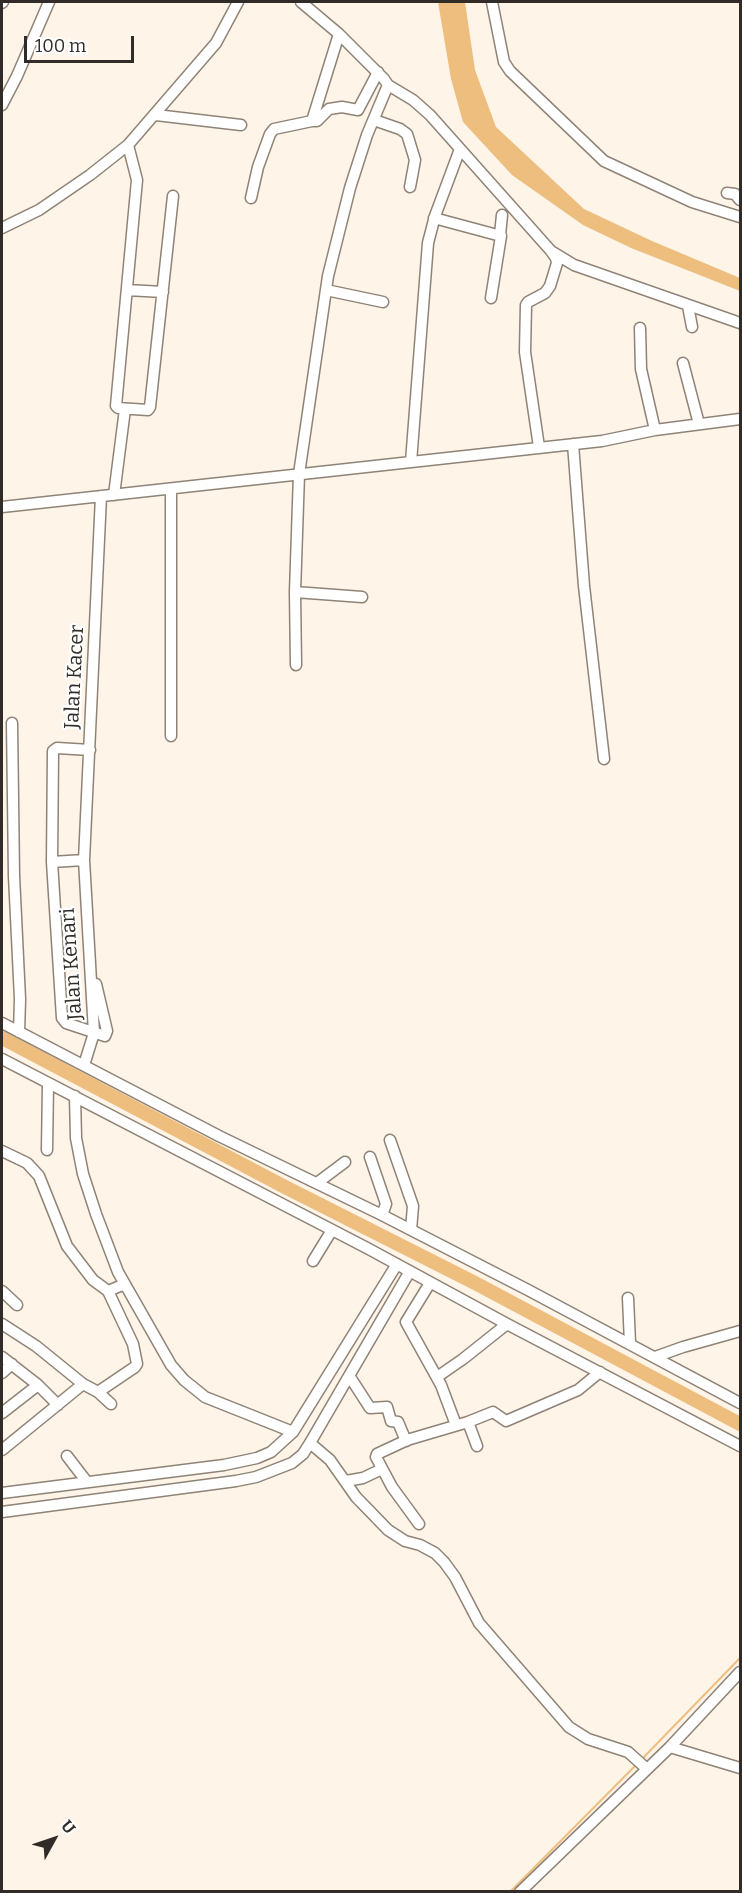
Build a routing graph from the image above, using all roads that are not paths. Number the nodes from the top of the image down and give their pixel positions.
1 (49, 2) edge
2 (238, 2) edge
3 (301, 2) edge
4 (492, 2) edge
5 (339, 34) junction
6 (378, 72) junction
7 (388, 85) junction
8 (2, 105) edge
9 (156, 115) junction
10 (374, 120) junction
11 (312, 121) junction
12 (240, 125) dead end
13 (128, 145) junction
14 (460, 149) junction
15 (410, 187) dead end
16 (727, 193) dead end
17 (173, 196) dead end
18 (251, 198) dead end
19 (741, 200) edge
20 (502, 215) dead end
21 (741, 217) edge
22 (435, 218) junction
23 (2, 228) edge
24 (500, 235) junction
25 (551, 251) junction
26 (127, 290) junction
27 (326, 290) junction
28 (163, 292) junction
29 (491, 297) dead end
30 (383, 302) dead end
31 (688, 306) junction
32 (741, 323) edge
33 (692, 327) dead end
34 (640, 328) dead end
35 (683, 363) dead end
36 (125, 409) junction
37 (741, 419) edge
38 (699, 424) junction
39 (655, 430) junction
40 (573, 444) junction
41 (539, 447) junction
42 (411, 462) junction
43 (299, 474) junction
44 (171, 489) junction
45 (114, 495) junction
46 (102, 496) junction
47 (2, 507) edge
48 (295, 592) junction
49 (362, 597) dead end
50 (296, 665) dead end
51 (12, 723) dead end
52 (171, 736) dead end
53 (90, 750) junction
54 (604, 759) dead end
55 (84, 860) junction
56 (52, 862) junction
57 (2, 1023) edge
58 (20, 1032) junction
59 (94, 1033) junction
60 (2, 1059) edge
61 (84, 1065) junction
62 (48, 1083) junction
63 (75, 1096) junction
64 (390, 1140) dead end
65 (47, 1150) dead end
66 (2, 1151) edge
67 (370, 1157) dead end
68 (345, 1162) dead end
69 (317, 1183) junction
70 (382, 1215) junction
71 (332, 1230) junction
72 (411, 1230) junction
73 (313, 1261) dead end
74 (403, 1268) junction
75 (430, 1283) junction
76 (125, 1284) junction
77 (2, 1291) edge
78 (108, 1291) junction
79 (628, 1298) dead end
80 (17, 1305) dead end
81 (2, 1324) edge
82 (507, 1324) junction
83 (741, 1331) edge
84 (630, 1344) junction
85 (2, 1357) edge
86 (655, 1357) junction
87 (12, 1364) junction
88 (600, 1372) junction
89 (2, 1373) edge
90 (350, 1377) junction
91 (437, 1377) junction
92 (83, 1384) junction
93 (38, 1385) junction
94 (98, 1392) junction
95 (741, 1403) edge
96 (111, 1404) dead end
97 (57, 1405) junction
98 (2, 1413) edge
99 (468, 1422) junction
100 (456, 1425) junction
101 (293, 1432) junction
102 (406, 1441) junction
103 (310, 1443) junction
104 (477, 1446) dead end
105 (741, 1446) edge
106 (2, 1450) edge
107 (67, 1456) dead end
108 (382, 1469) junction
109 (346, 1481) junction
110 (87, 1482) junction
111 (2, 1493) edge
112 (2, 1512) edge
113 (419, 1524) dead end
114 (741, 1672) edge
115 (670, 1747) junction
116 (644, 1766) junction
117 (741, 1768) edge
118 (520, 1892) edge

1 - 8 street
2 - 9 street
3 - 5 street
4 - 21 street
5 - 6 street
5 - 11 street
6 - 7 street
6 - 11 street
7 - 10 street
7 - 14 street
9 - 12 street
9 - 13 street
10 - 15 street
10 - 27 street
11 - 18 street
13 - 23 street
13 - 26 street
14 - 22 street
14 - 25 street
16 - 19 street
17 - 28 street
20 - 24 street
22 - 24 street
22 - 42 street
24 - 29 street
25 - 31 street
25 - 41 street
26 - 28 street
26 - 36 street
27 - 30 street
27 - 43 street
28 - 36 street
31 - 32 street
31 - 33 street
34 - 39 street
35 - 38 street
36 - 45 street
37 - 38 street
38 - 39 street
39 - 40 street
40 - 41 street
40 - 54 street
41 - 42 street
42 - 43 street
43 - 44 street
43 - 48 street
44 - 45 street
44 - 52 street
45 - 46 street
46 - 47 street
46 - 53 street, Jalan Kacer
48 - 49 street
48 - 50 street
51 - 58 street
53 - 55 street, Jalan Kacer
53 - 56 street
55 - 56 street
55 - 59 street, Jalan Kenari
56 - 59 street
57 - 58 street
58 - 61 street
59 - 61 street, Jalan Kenari
60 - 62 street
61 - 69 street
62 - 63 street
62 - 65 street
63 - 71 street
63 - 76 street
64 - 72 street
66 - 78 street
67 - 70 street
68 - 69 street
69 - 70 street
70 - 72 street
71 - 73 street
71 - 74 street
72 - 84 street
74 - 75 street
74 - 90 street
74 - 101 street
75 - 82 street
75 - 91 street
76 - 78 street
76 - 101 street
77 - 80 street
78 - 94 street
79 - 84 street
81 - 92 street
82 - 88 street
82 - 91 street
83 - 86 street
84 - 86 street
85 - 87 street
86 - 95 street
87 - 89 street
87 - 93 street
88 - 99 street
88 - 105 street
90 - 102 street
90 - 103 street
91 - 100 street
92 - 94 street
92 - 97 street
93 - 97 street
93 - 98 street
94 - 96 street
97 - 106 street
99 - 100 street
99 - 104 street
100 - 102 street
101 - 110 street
102 - 108 street
103 - 109 street
103 - 112 street
107 - 110 street
108 - 109 street
108 - 113 street
109 - 116 street
110 - 111 street
114 - 115 street
115 - 116 street
115 - 117 street
116 - 118 street

